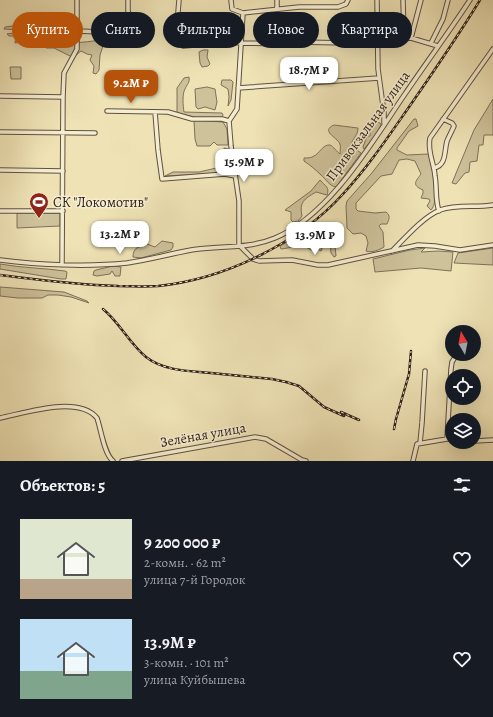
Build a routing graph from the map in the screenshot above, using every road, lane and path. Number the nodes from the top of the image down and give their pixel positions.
1 (77, 0) edge
2 (128, 0) edge
3 (179, 0) edge
4 (231, 0) edge
5 (277, 0) edge
6 (348, 0) edge
7 (377, 0) edge
8 (403, 0) edge
9 (421, 0) edge
10 (448, 0) edge
11 (470, 0) edge
12 (277, 9) junction
13 (77, 12) edge
14 (178, 12) edge
15 (240, 12) edge
16 (377, 12) edge
17 (403, 12) edge
18 (245, 13) edge
19 (83, 30) edge
20 (412, 34) edge
21 (412, 38) edge
22 (245, 43) edge
23 (327, 43) edge
24 (431, 43) junction
25 (438, 46) junction
26 (77, 48) edge
27 (240, 48) edge
28 (378, 48) edge
29 (493, 49) edge
30 (379, 78) junction
31 (238, 88) junction
32 (0, 96) edge
33 (63, 97) junction
34 (107, 111) dead end
35 (155, 112) junction
36 (443, 119) junction
37 (229, 121) junction
38 (385, 123) junction
39 (0, 132) edge
40 (63, 133) junction
41 (95, 133) dead end
42 (434, 168) junction
43 (0, 170) edge
44 (63, 171) junction
45 (235, 176) junction
46 (493, 205) edge
47 (0, 211) edge
48 (63, 211) junction
49 (439, 211) junction
50 (239, 245) junction
51 (493, 245) edge
52 (391, 251) junction
53 (0, 260) edge
54 (62, 265) junction
55 (453, 361) edge
56 (425, 371) dead end
57 (448, 413) edge
58 (0, 418) edge
59 (445, 439) edge
60 (493, 440) edge
61 (481, 441) edge
62 (418, 444) junction
63 (113, 461) edge
64 (122, 461) edge
65 (306, 461) edge
66 (413, 461) edge

1 - 13 street
2 - 19 street
3 - 14 street
4 - 15 street
5 - 12 street
6 - 12 street
7 - 16 street
8 - 17 street
9 - 20 street
10 - 24 street
11 - 25 street, Привокзальная улица
12 - 18 street
21 - 24 street
22 - 23 street
24 - 25 street
25 - 38 street, Привокзальная улица
26 - 33 street
27 - 31 street
28 - 30 street
29 - 36 street
30 - 31 street
30 - 38 street
31 - 37 street
32 - 33 street
33 - 40 street
34 - 35 street
35 - 37 street
35 - 45 street
36 - 42 street
36 - 42 street
37 - 45 street
38 - 50 street, Привокзальная улица
39 - 40 street
40 - 41 street
40 - 44 street
42 - 49 street
43 - 44 street
44 - 48 street
45 - 50 street
46 - 49 street
47 - 48 street
48 - 54 street
49 - 52 street
50 - 52 street
50 - 54 street, Привокзальная улица
51 - 52 street
53 - 54 street, Привокзальная улица
55 - 57 street
56 - 62 street
58 - 63 street
59 - 62 street
60 - 61 street
62 - 66 street
64 - 65 street, Зелёная улица

